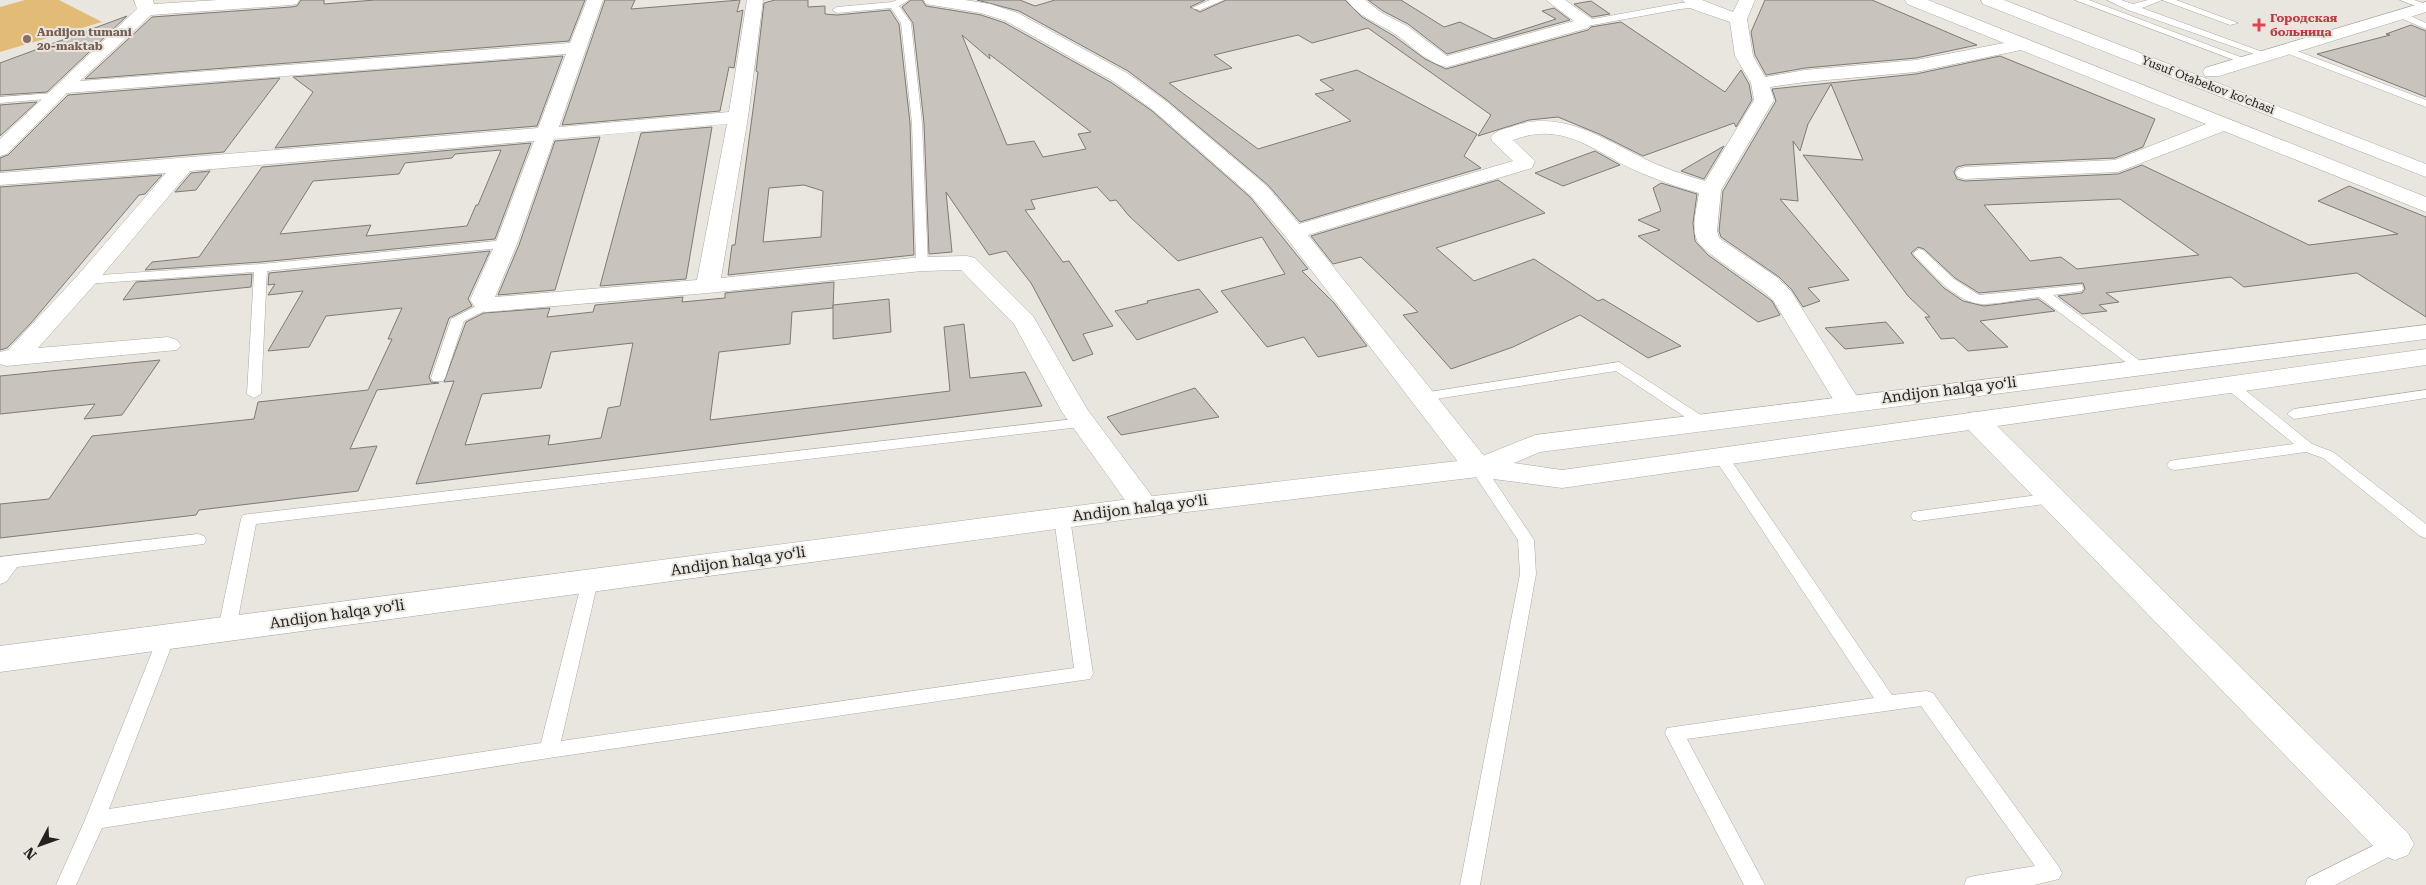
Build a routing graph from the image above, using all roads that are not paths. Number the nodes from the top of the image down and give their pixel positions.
1 (291, 0) edge
2 (595, 0) edge
3 (932, 0) edge
4 (1219, 0) edge
5 (1355, 0) edge
6 (1554, 0) edge
7 (1912, 0) edge
8 (1989, 0) edge
9 (2022, 0) edge
10 (2080, 0) edge
11 (2112, 0) edge
12 (2158, 0) edge
13 (2167, 0) edge
14 (758, 1) edge
15 (899, 2) edge
16 (145, 3) edge
17 (1694, 3) edge
18 (2133, 7) junction
19 (2426, 7) edge
20 (1197, 8) dead end
21 (2403, 8) edge
22 (1742, 9) edge
23 (837, 10) dead end
24 (2114, 12) junction
25 (2233, 23) dead end
26 (1582, 24) junction
27 (2426, 26) edge
28 (2023, 44) junction
29 (576, 48) junction
30 (2284, 49) junction
31 (2266, 55) junction
32 (2246, 61) junction
33 (2212, 72) junction
34 (1760, 84) junction
35 (58, 92) junction
36 (0, 100) edge
37 (2426, 104) edge
38 (738, 117) junction
39 (2222, 125) junction
40 (546, 133) junction
41 (0, 150) edge
42 (2426, 153) edge
43 (184, 165) junction
44 (2426, 171) edge
45 (1965, 173) dead end
46 (0, 179) edge
47 (1710, 190) junction
48 (2426, 205) edge
49 (1294, 232) junction
50 (506, 244) junction
51 (1919, 253) dead end
52 (922, 264) junction
53 (261, 268) junction
54 (86, 280) junction
55 (708, 286) junction
56 (2077, 288) dead end
57 (2042, 293) junction
58 (486, 305) junction
59 (2426, 332) edge
60 (168, 345) dead end
61 (8, 358) edge
62 (2423, 360) edge
63 (2141, 367) junction
64 (438, 378) dead end
65 (2229, 384) junction
66 (254, 394) dead end
67 (2426, 394) edge
68 (1423, 397) junction
69 (1848, 403) junction
70 (2294, 414) dead end
71 (1975, 420) junction
72 (1702, 422) junction
73 (1083, 424) junction
74 (2307, 447) junction
75 (1721, 456) junction
76 (2175, 465) dead end
77 (1478, 468) junction
78 (2053, 498) junction
79 (1145, 507) junction
80 (1919, 516) dead end
81 (1062, 518) junction
82 (2426, 532) edge
83 (198, 540) dead end
84 (6, 562) edge
85 (0, 578) edge
86 (590, 581) junction
87 (227, 629) junction
88 (166, 637) junction
89 (0, 659) edge
90 (1887, 703) junction
91 (549, 750) junction
92 (95, 820) junction
93 (2395, 844) joint
94 (66, 885) edge
95 (1470, 885) edge
96 (1755, 885) edge
97 (1974, 885) edge
98 (2315, 885) edge

1 - 16 main road
2 - 29 main road
3 - 49 main road
4 - 20 lane
5 - 26 main road
6 - 26 main road
7 - 28 main road
8 - 44 main road, Yusuf Otabekov ko'chasi
9 - 33 main road, Yusuf Otabekov ko'chasi
10 - 24 lane
11 - 18 lane
12 - 18 lane
13 - 25 lane
14 - 38 main road
15 - 23 lane
15 - 52 lane
16 - 35 main road
17 - 22 main road
17 - 26 lane
18 - 24 lane
18 - 31 lane
19 - 21 main road
21 - 27 lane
21 - 30 main road
22 - 34 main road
24 - 32 lane
28 - 34 main road
28 - 39 main road
29 - 35 main road
29 - 40 main road
30 - 31 main road
30 - 37 lane
31 - 32 main road
32 - 33 main road
33 - 42 main road, Yusuf Otabekov ko'chasi
34 - 47 main road
35 - 36 lane
35 - 41 main road
38 - 40 main road
38 - 55 main road
39 - 45 main road
39 - 48 main road
40 - 43 main road
40 - 50 main road
43 - 46 main road
43 - 54 main road
47 - 49 main road
47 - 69 main road
49 - 68 main road
50 - 53 lane
50 - 58 main road
51 - 57 lane
52 - 55 main road
52 - 73 main road
53 - 54 lane
53 - 66 lane
54 - 61 main road
55 - 58 main road
56 - 57 lane
57 - 63 lane
58 - 64 lane
59 - 63 main road, Andijon halqa yo‘li
60 - 61 main road
62 - 65 main road, Andijon halqa yo‘li
63 - 69 main road, Andijon halqa yo‘li
65 - 71 main road, Andijon halqa yo‘li
65 - 74 lane
67 - 70 lane
68 - 72 lane
68 - 77 main road
69 - 72 main road, Andijon halqa yo‘li
71 - 75 main road, Andijon halqa yo‘li
71 - 78 main road
72 - 77 main road, Andijon halqa yo‘li
73 - 79 main road
73 - 87 lane
74 - 76 lane
74 - 82 lane
75 - 77 main road, Andijon halqa yo‘li
75 - 90 lane
77 - 79 main road, Andijon halqa yo‘li
77 - 95 lane
78 - 80 lane
78 - 93 main road
79 - 81 main road, Andijon halqa yo‘li
81 - 86 main road, Andijon halqa yo‘li
81 - 91 lane
83 - 84 lane
84 - 85 lane
86 - 87 main road, Andijon halqa yo‘li
86 - 91 lane
87 - 88 main road, Andijon halqa yo‘li
88 - 89 main road, Andijon halqa yo‘li
88 - 92 lane
90 - 96 lane
90 - 97 lane
91 - 92 lane
92 - 94 lane
93 - 98 lane

